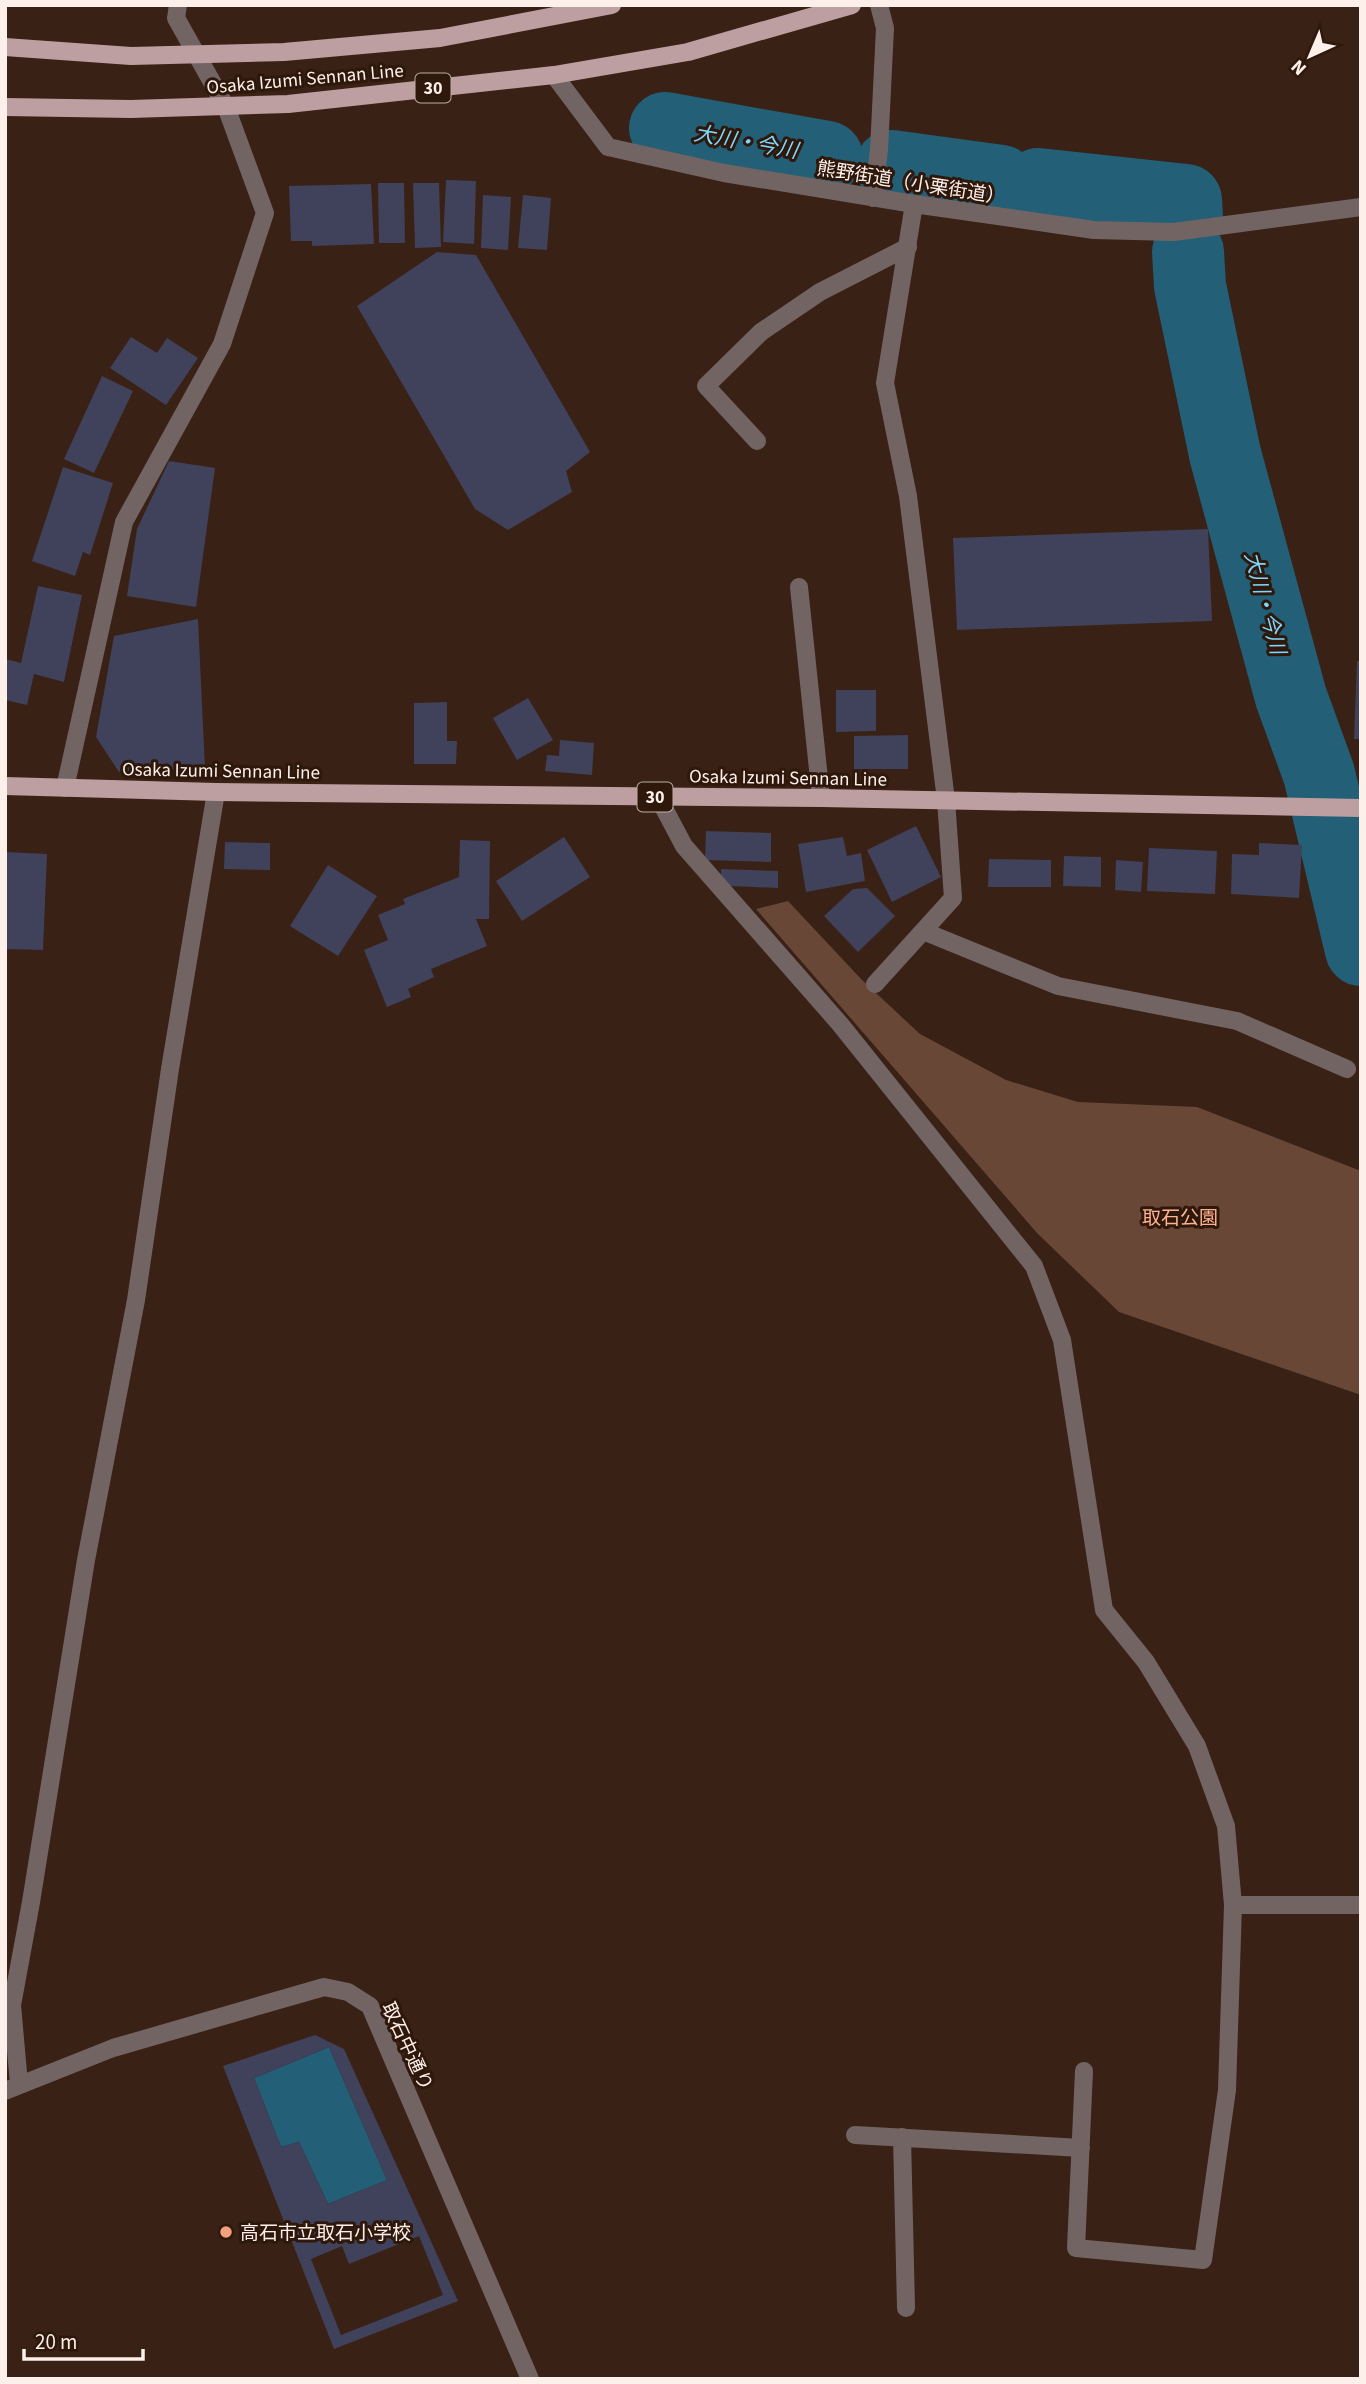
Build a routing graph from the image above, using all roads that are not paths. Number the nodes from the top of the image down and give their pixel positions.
1 (178, 5) edge
2 (612, 5) edge
3 (852, 5) edge
4 (878, 5) edge
5 (5, 47) edge
6 (195, 54) junction
7 (554, 75) junction
8 (5, 107) edge
9 (226, 107) junction
10 (873, 198) junction
11 (914, 204) junction
12 (1361, 207) edge
13 (908, 247) junction
14 (757, 441) dead end
15 (799, 587) dead end
16 (5, 786) edge
17 (65, 788) junction
18 (216, 792) junction
19 (658, 797) junction
20 (821, 798) junction
21 (946, 800) junction
22 (1357, 808) edge
23 (923, 931) junction
24 (875, 984) dead end
25 (1347, 1069) dead end
26 (1233, 1905) junction
27 (1361, 1905) edge
28 (1084, 2071) dead end
29 (12, 2088) edge
30 (855, 2135) dead end
31 (902, 2137) junction
32 (1081, 2148) junction
33 (906, 2308) dead end
34 (530, 2379) edge

1 - 6 street
2 - 6 main road, Osaka Izumi Sennan Line
3 - 7 main road, Osaka Izumi Sennan Line / 30
4 - 10 street
5 - 6 main road, Osaka Izumi Sennan Line
6 - 9 street
7 - 9 main road, Osaka Izumi Sennan Line / 30
7 - 10 street, 熊野街道（小栗街道）
8 - 9 main road, Osaka Izumi Sennan Line / 30
9 - 17 street
10 - 11 street, 熊野街道（小栗街道）
11 - 12 street, 熊野街道（小栗街道）
11 - 13 street
13 - 14 street
13 - 21 street
15 - 20 street
16 - 17 main road, Osaka Izumi Sennan Line / 30
17 - 18 main road, Osaka Izumi Sennan Line / 30
18 - 19 main road, Osaka Izumi Sennan Line / 30
18 - 29 street
19 - 20 main road, Osaka Izumi Sennan Line / 30
19 - 26 street
20 - 21 main road, Osaka Izumi Sennan Line / 30
21 - 22 main road, Osaka Izumi Sennan Line / 30
21 - 23 street
23 - 24 street
23 - 25 street
26 - 27 street
26 - 32 street
28 - 32 street
29 - 34 street, 取石中通り
30 - 31 street
31 - 32 street
31 - 33 street

